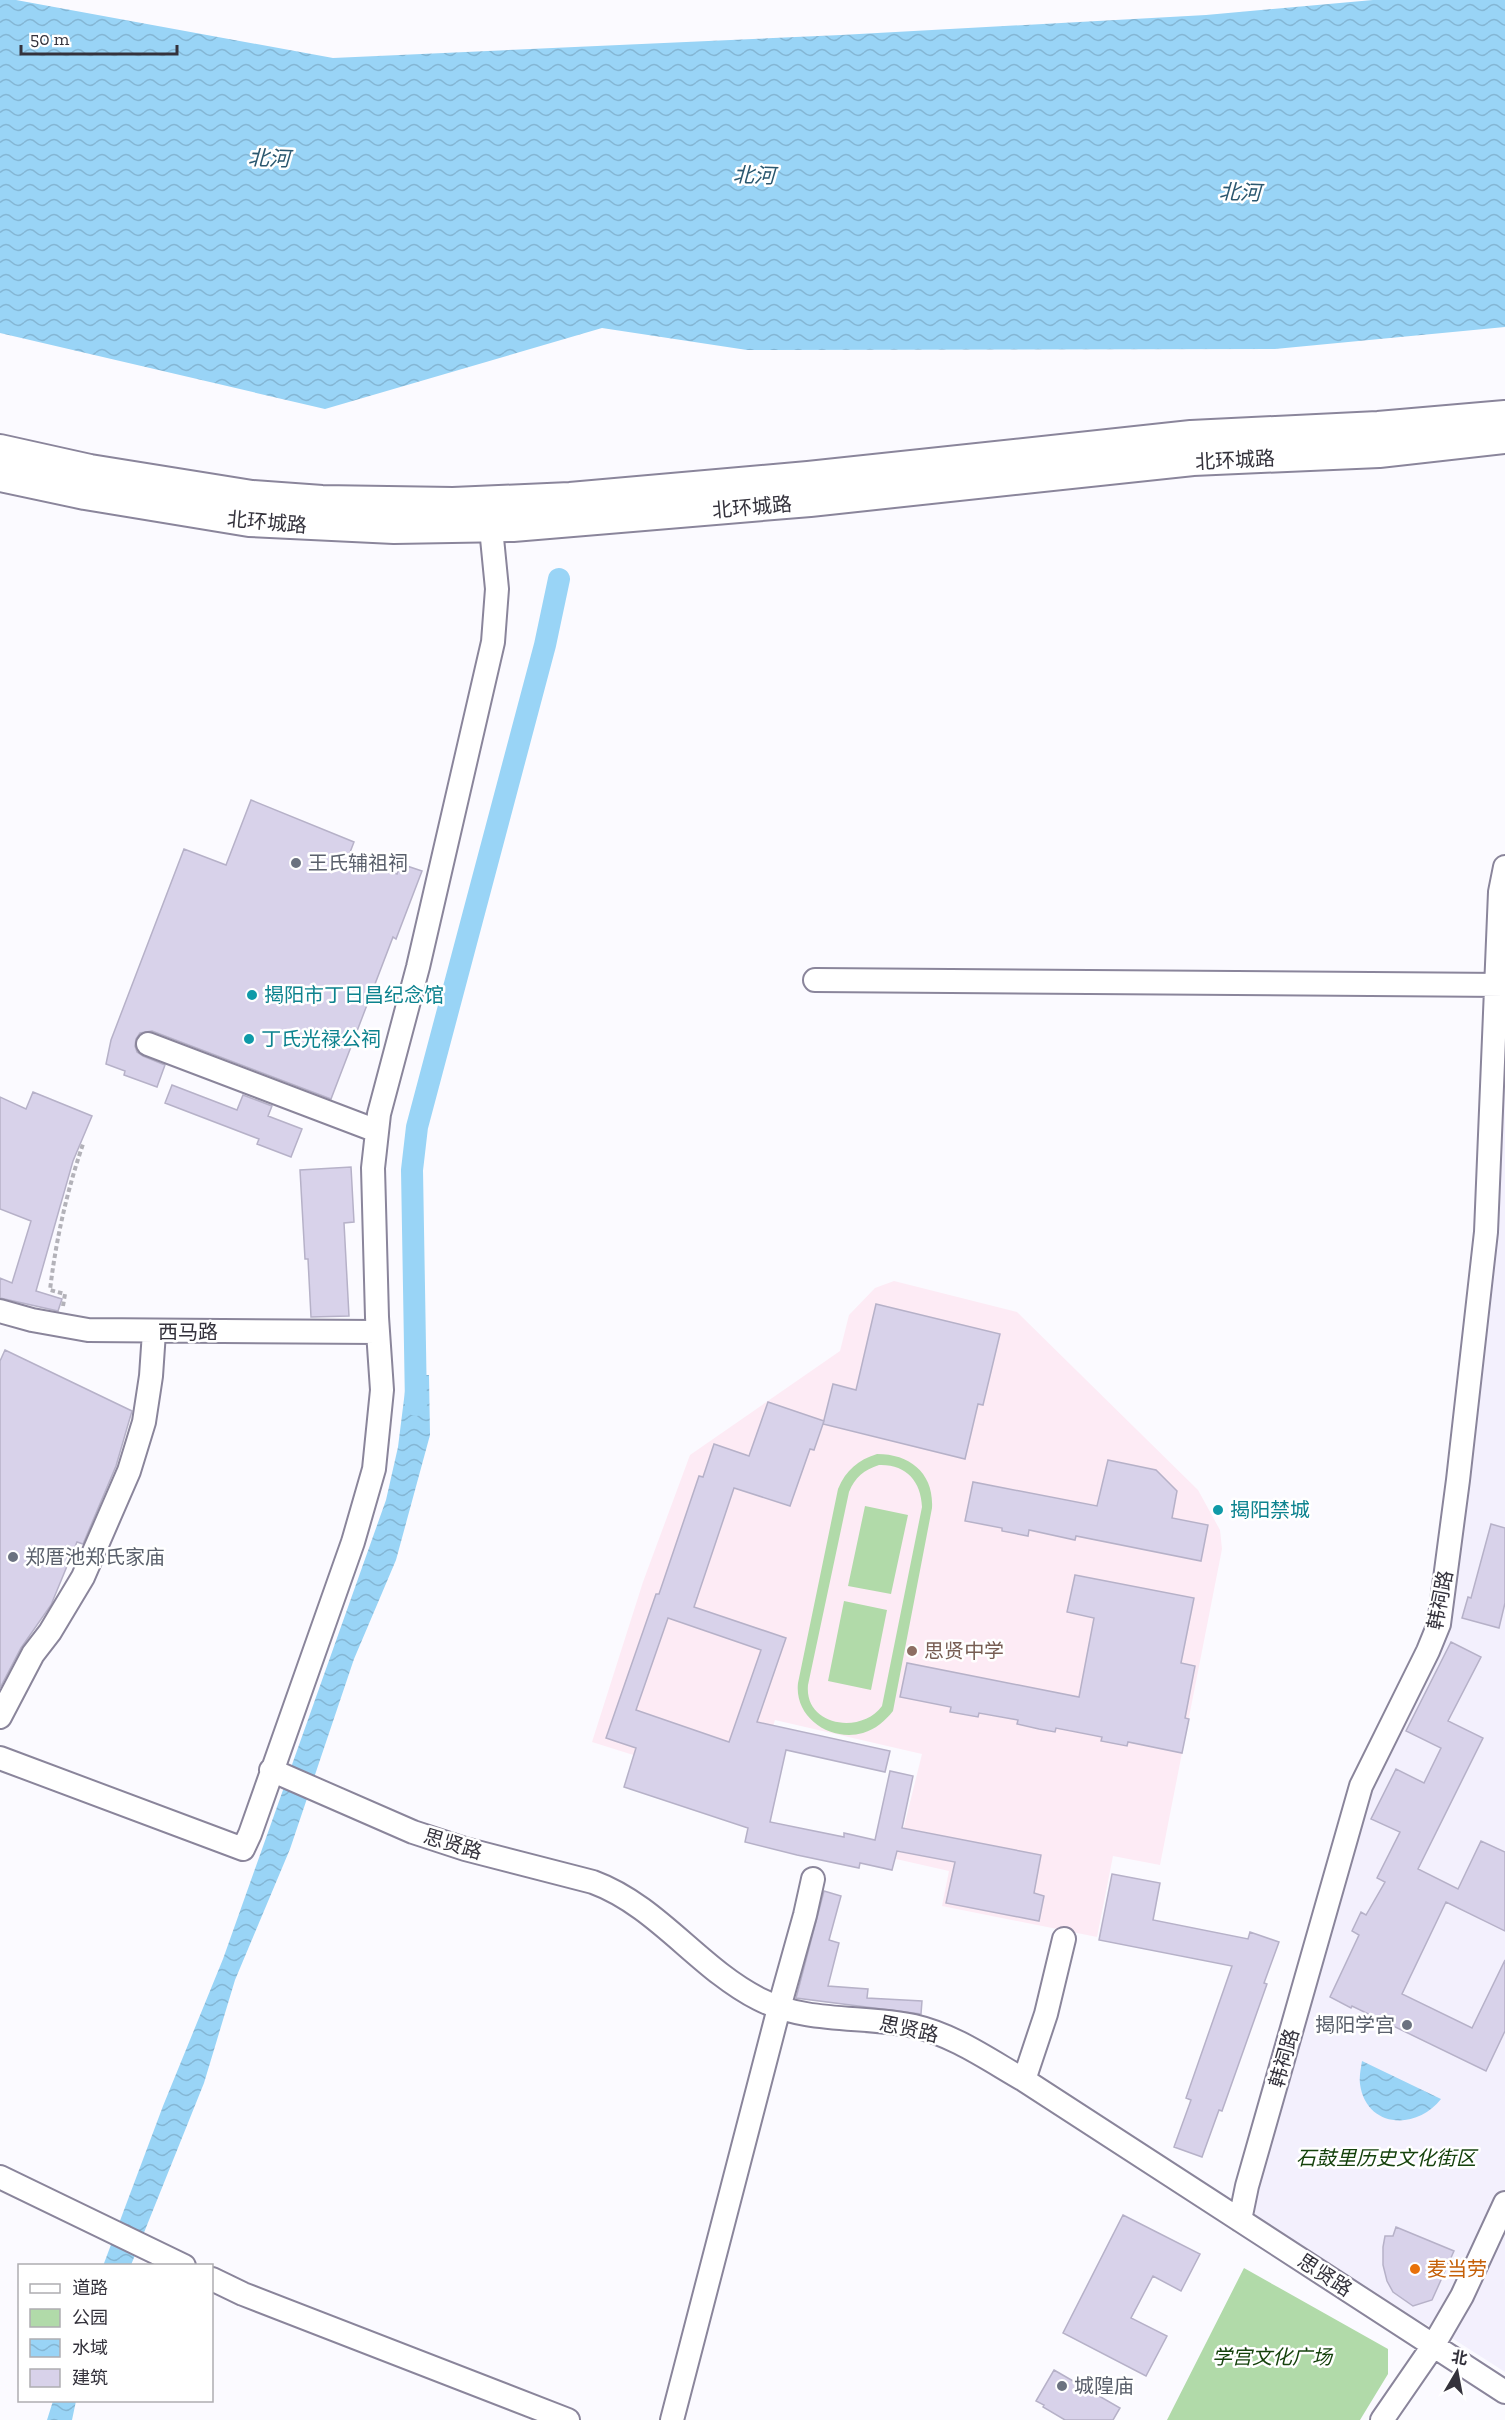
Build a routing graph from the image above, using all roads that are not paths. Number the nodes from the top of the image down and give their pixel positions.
1 (1505, 415) edge
2 (1505, 439) edge
3 (1471, 443) junction
4 (0, 449) edge
5 (1505, 452) edge
6 (0, 477) edge
7 (491, 528) junction
8 (1505, 867) edge
9 (815, 980) dead end
10 (1501, 985) edge
11 (148, 1044) dead end
12 (1499, 1070) edge
13 (376, 1131) junction
14 (1497, 1155) edge
15 (1495, 1232) edge
16 (0, 1311) edge
17 (154, 1332) junction
18 (378, 1332) junction
19 (0, 1717) edge
20 (0, 1758) edge
21 (276, 1772) junction
22 (813, 1879) dead end
23 (1064, 1939) dead end
24 (779, 2008) junction
25 (1024, 2080) junction
26 (0, 2177) edge
27 (1505, 2203) edge
28 (1240, 2220) junction
29 (182, 2264) edge
30 (213, 2279) edge
31 (1433, 2346) junction
32 (1505, 2392) edge
33 (568, 2420) edge
34 (672, 2420) edge
35 (1382, 2420) edge

1 - 4 main road, 北环城路
2 - 3 main road, 北环城路
3 - 5 main road
3 - 7 main road, 北环城路
6 - 7 main road, 北环城路
7 - 13 street
8 - 10 street, 韩祠路
9 - 10 street
10 - 12 street, 韩祠路
11 - 13 street
12 - 14 street, 韩祠路
13 - 18 street
14 - 15 street, 韩祠路
15 - 28 street, 韩祠路
16 - 17 street, 西马路
17 - 18 street, 西马路
17 - 19 street
18 - 21 street
20 - 21 street
21 - 24 street, 思贤路
22 - 24 street
23 - 25 street
24 - 25 street, 思贤路
24 - 34 street
25 - 28 street, 思贤路
26 - 29 street
27 - 31 street
28 - 31 street, 思贤路
30 - 33 street
31 - 32 street, 思贤路
31 - 35 street

